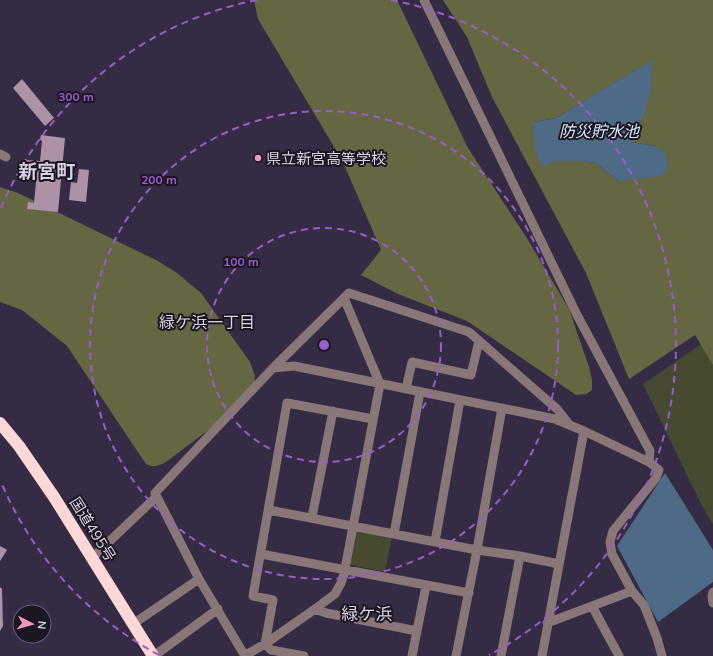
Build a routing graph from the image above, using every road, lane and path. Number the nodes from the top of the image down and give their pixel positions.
1 (424, 0) edge
2 (344, 298) junction
3 (479, 341) junction
4 (273, 368) junction
5 (380, 384) junction
6 (406, 389) junction
7 (420, 392) junction
8 (460, 400) junction
9 (502, 408) junction
10 (332, 411) junction
11 (373, 419) junction
12 (0, 423) edge
13 (568, 425) junction
14 (584, 431) junction
15 (649, 462) junction
16 (156, 497) junction
17 (269, 510) junction
18 (312, 517) junction
19 (354, 526) junction
20 (394, 534) junction
21 (435, 542) junction
22 (477, 550) junction
23 (261, 554) junction
24 (520, 556) junction
25 (92, 558) junction
26 (559, 564) junction
27 (345, 569) junction
28 (199, 579) junction
29 (426, 586) junction
30 (632, 592) junction
31 (713, 592) edge
32 (469, 593) junction
33 (713, 603) edge
34 (592, 606) junction
35 (315, 609) junction
36 (218, 610) junction
37 (548, 623) junction
38 (133, 624) junction
39 (417, 631) junction
40 (265, 644) junction
41 (153, 656) edge
42 (245, 656) edge
43 (304, 656) edge
44 (412, 656) edge
45 (456, 656) edge
46 (501, 656) edge
47 (542, 656) edge
48 (619, 656) edge
49 (662, 656) edge

1 - 15 street
2 - 3 street
2 - 4 street
2 - 5 street
3 - 6 street
3 - 13 street
4 - 5 street
4 - 16 street
5 - 6 street
5 - 11 street
6 - 7 street
7 - 8 street
7 - 20 street
8 - 9 street
8 - 21 street
9 - 13 street
9 - 22 street
10 - 11 street
10 - 17 street
10 - 18 street
11 - 19 street
12 - 25 highway, 国道495号
13 - 14 street
14 - 15 street
14 - 26 street
15 - 30 street
16 - 25 street
16 - 28 street
17 - 18 street
17 - 23 street
18 - 19 street
19 - 20 street
19 - 27 street
20 - 21 street
21 - 22 street
22 - 24 street
22 - 32 street
23 - 27 street
23 - 40 street
24 - 26 street
24 - 46 street
25 - 38 highway, 国道495号
26 - 37 street
27 - 29 street
27 - 35 street
28 - 36 street
28 - 38 street
29 - 32 street
29 - 39 street
30 - 34 street
30 - 49 street
31 - 33 street
32 - 45 street
34 - 37 street
34 - 48 street
35 - 39 street
35 - 40 street
36 - 41 street
36 - 42 street
37 - 47 street
38 - 41 highway, 国道495号
39 - 44 street
40 - 42 street
40 - 43 street

